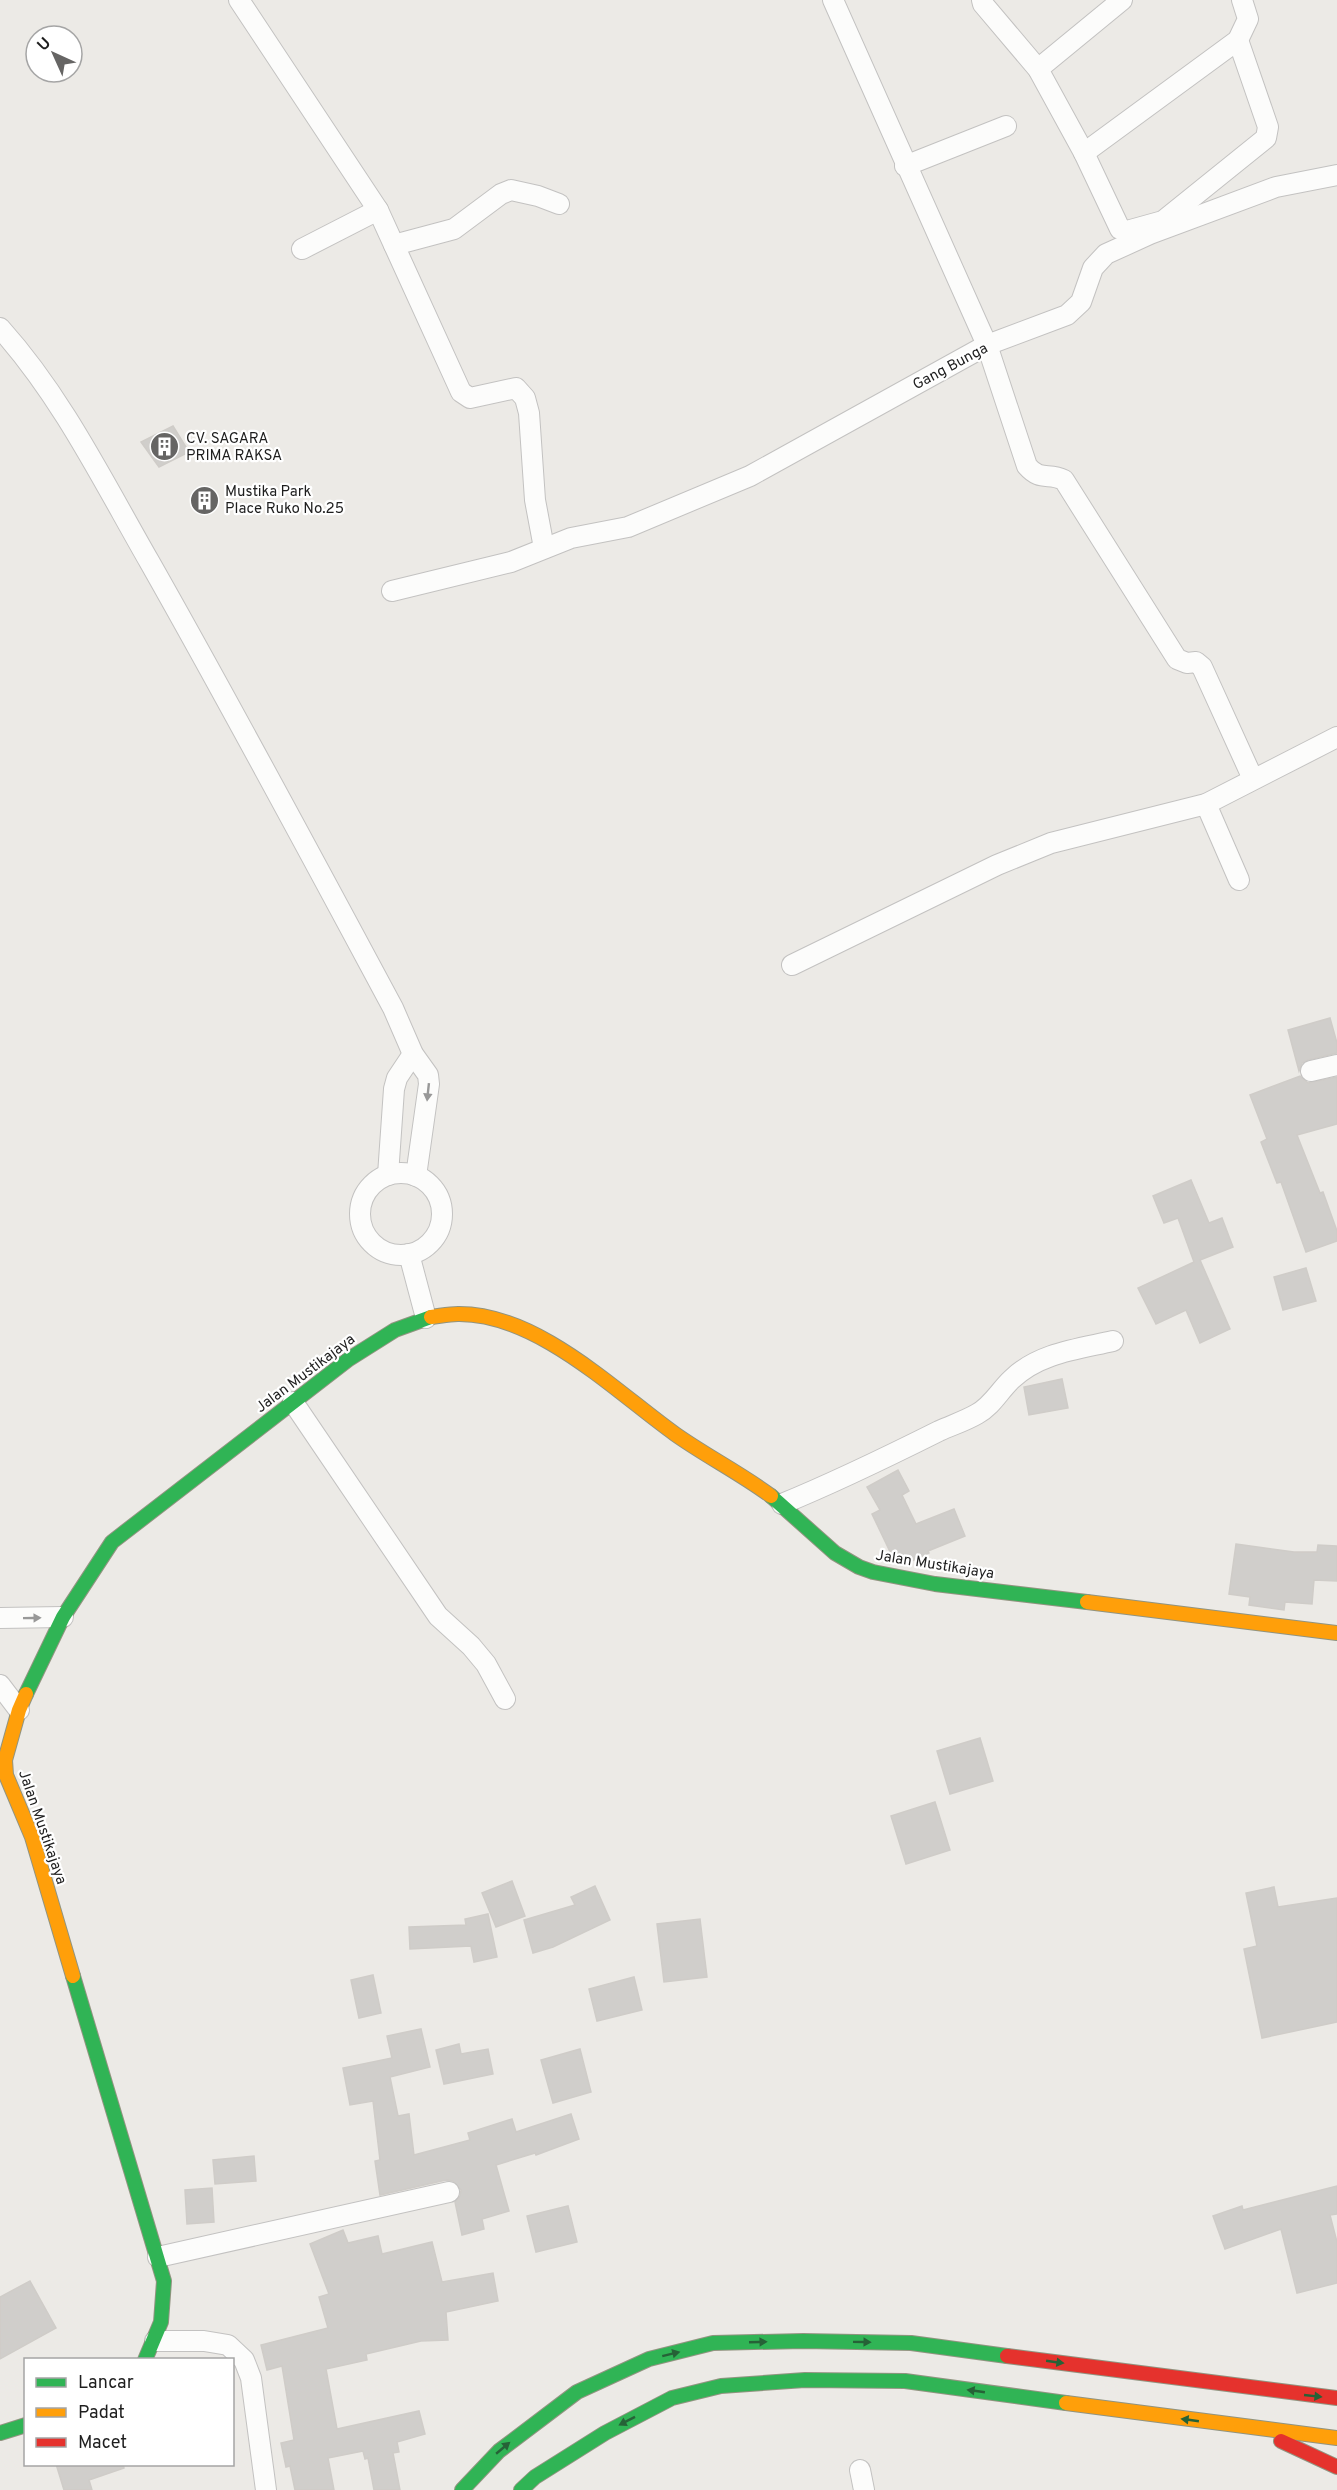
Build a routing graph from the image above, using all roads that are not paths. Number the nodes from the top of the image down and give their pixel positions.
1 (239, 0) edge
2 (833, 0) edge
3 (982, 0) edge
4 (1122, 0) edge
5 (1242, 0) edge
6 (1238, 40) junction
7 (1038, 69) junction
8 (1006, 126) dead end
9 (1084, 153) junction
10 (905, 166) junction
11 (1337, 175) edge
12 (559, 204) dead end
13 (378, 210) junction
14 (394, 245) junction
15 (302, 249) dead end
16 (0, 328) edge
17 (987, 345) junction
18 (544, 548) junction
19 (392, 591) dead end
20 (1337, 737) edge
21 (1253, 779) junction
22 (1206, 804) junction
23 (1239, 880) dead end
24 (792, 965) dead end
25 (413, 1054) junction
26 (1337, 1065) edge
27 (1311, 1071) dead end
28 (388, 1175) junction
29 (416, 1176) junction
30 (410, 1254) junction
31 (426, 1318) junction
32 (1113, 1341) dead end
33 (293, 1402) junction
34 (782, 1504) junction
35 (63, 1617) junction
36 (0, 1618) edge
37 (1337, 1633) edge
38 (0, 1685) edge
39 (505, 1699) dead end
40 (20, 1710) junction
41 (449, 2192) dead end
42 (158, 2257) junction
43 (155, 2341) junction
44 (146, 2358) edge
45 (1303, 2380) dead end
46 (1248, 2388) junction
47 (1337, 2398) edge
48 (24, 2426) edge
49 (1248, 2428) junction
50 (0, 2433) edge
51 (1337, 2438) edge
52 (1337, 2467) edge
53 (860, 2470) dead end
54 (266, 2490) edge
55 (462, 2490) edge
56 (521, 2490) edge
57 (864, 2490) edge

1 - 13 street
2 - 10 street
3 - 7 street
4 - 7 street
5 - 6 street
6 - 9 street
6 - 9 street
7 - 9 street
8 - 10 street
10 - 17 street
11 - 17 street, Gang Bunga
12 - 14 street
13 - 14 street
13 - 15 street
14 - 18 street
16 - 25 street
17 - 18 street, Gang Bunga
17 - 21 street
18 - 19 street, Gang Bunga
20 - 21 street
21 - 22 street
22 - 23 street
22 - 24 street
25 - 28 street
25 -> 29 street
26 - 27 street
28 - 29 street
28 - 30 street
29 - 30 street
30 - 31 street
31 - 33 main road, Jalan Mustikajaya
31 - 34 main road, Jalan Mustikajaya
32 - 34 street
33 - 35 main road, Jalan Mustikajaya
33 - 39 street
34 - 37 main road, Jalan Mustikajaya
36 -> 35 street
35 - 40 main road, Jalan Mustikajaya
38 - 40 street
40 - 42 main road, Jalan Mustikajaya
41 - 42 street
42 - 43 main road, Jalan Mustikajaya
43 - 44 main road, Jalan Mustikajaya
43 - 54 street
45 - 46 main road
46 -> 47 main road
55 -> 46 main road
48 - 50 main road
49 - 51 main road
49 - 52 main road
49 -> 56 main road
53 - 57 street

